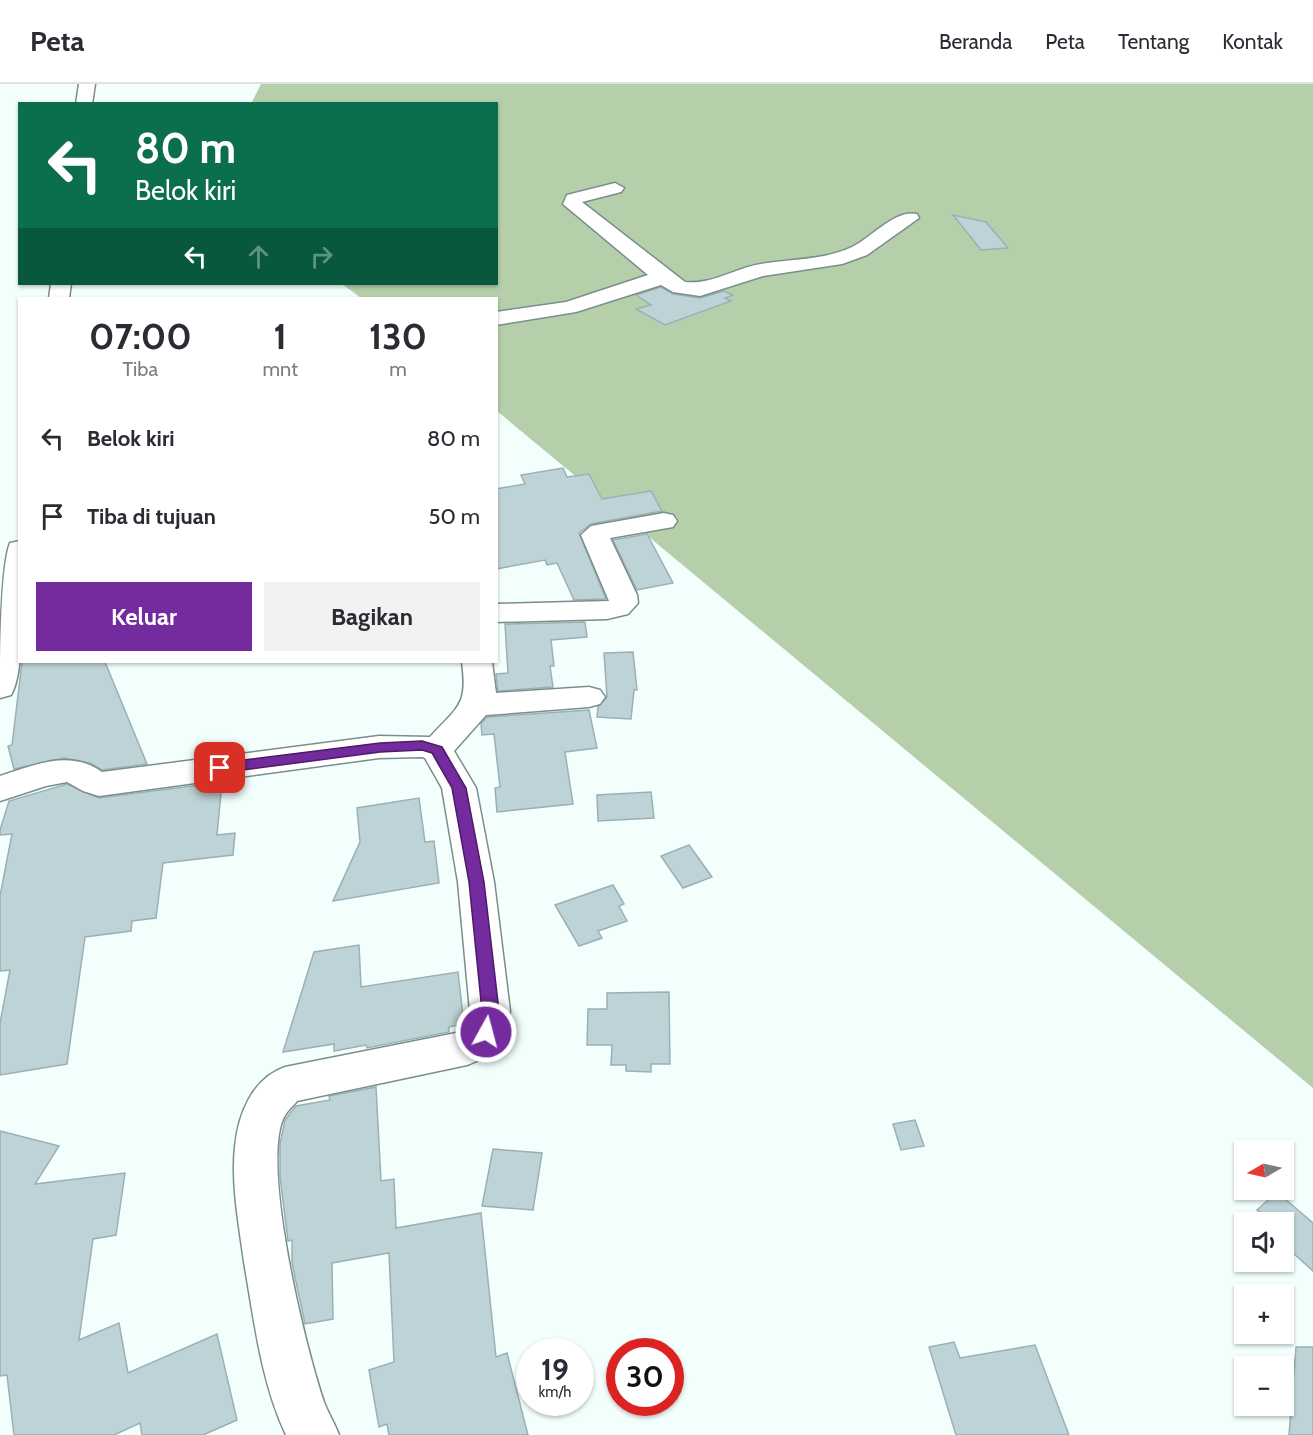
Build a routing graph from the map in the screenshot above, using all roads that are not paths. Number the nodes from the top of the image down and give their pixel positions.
1 (87, 84) edge
2 (84, 102) edge
3 (615, 188) dead end
4 (910, 218) dead end
5 (663, 277) junction
6 (498, 319) edge
7 (664, 520) dead end
8 (18, 563) edge
9 (498, 612) edge
10 (477, 663) edge
11 (0, 688) edge
12 (589, 697) dead end
13 (477, 705) junction
14 (437, 750) junction
15 (0, 789) edge
16 (314, 1435) edge

1 - 2 street
3 - 5 street
4 - 5 street
5 - 6 street
7 - 9 street
8 - 11 street
10 - 13 street
12 - 13 street
13 - 14 street
14 - 15 street
14 - 16 street

